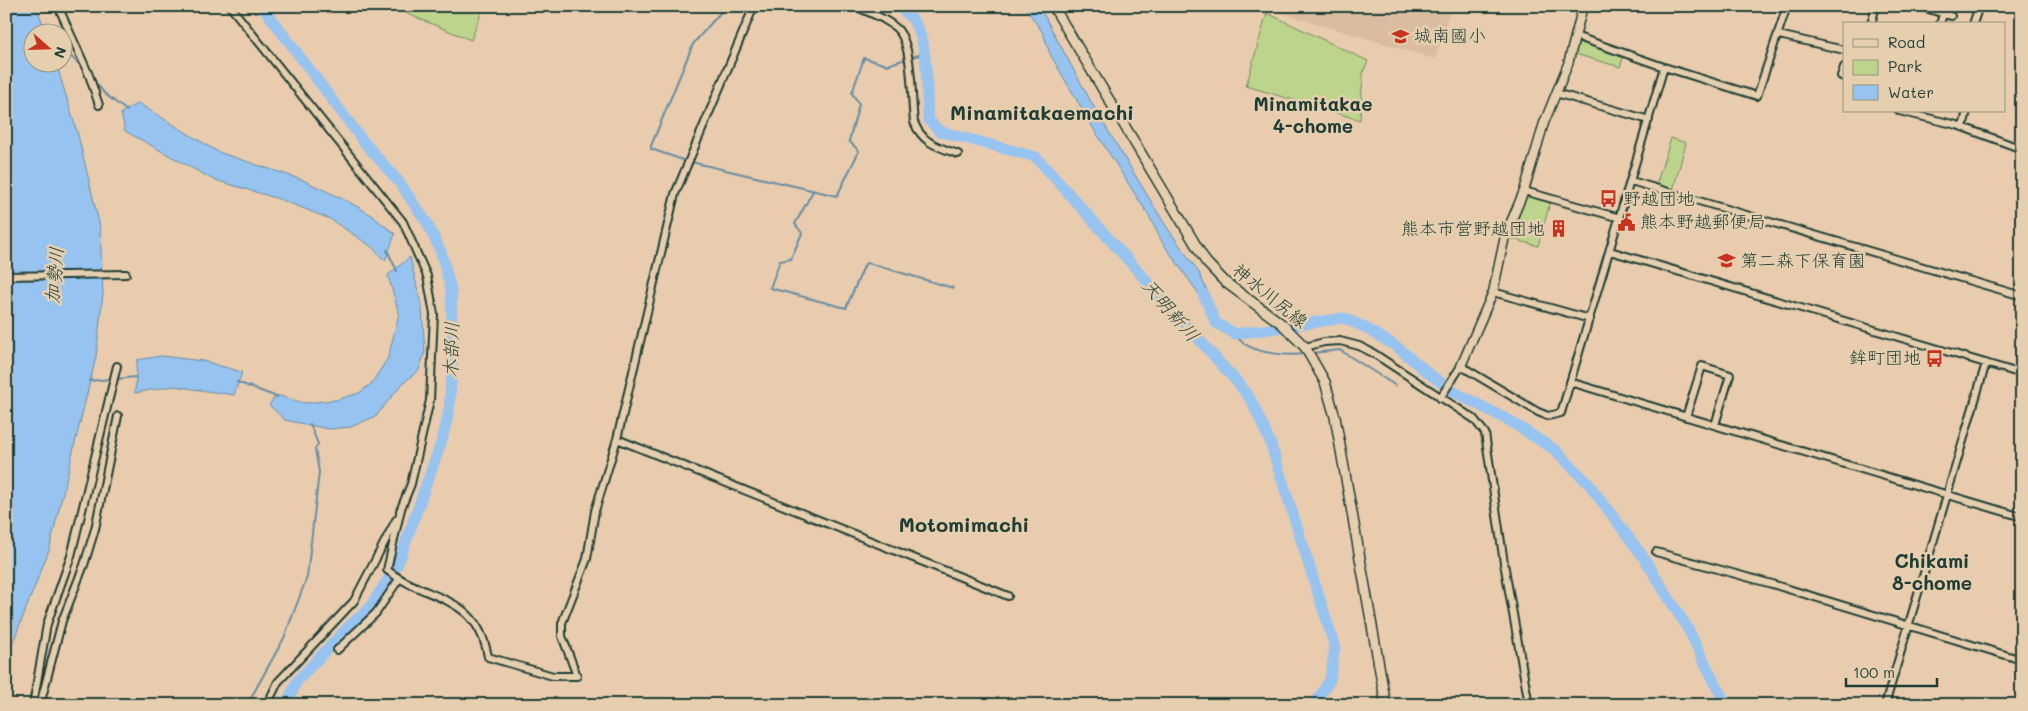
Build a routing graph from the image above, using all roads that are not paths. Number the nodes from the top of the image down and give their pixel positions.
1 (58, 6) edge
2 (230, 6) edge
3 (754, 6) edge
4 (855, 6) edge
5 (1053, 6) edge
6 (1584, 6) edge
7 (1787, 6) edge
8 (1876, 6) edge
9 (1919, 6) edge
10 (1979, 6) edge
11 (1943, 14) junction
12 (1951, 16) dead end
13 (1872, 22) edge
14 (1941, 22) edge
15 (1974, 22) edge
16 (1779, 34) junction
17 (1575, 36) junction
18 (1843, 50) edge
19 (1664, 67) junction
20 (1556, 93) junction
21 (99, 105) dead end
22 (1903, 112) edge
23 (1966, 112) edge
24 (1649, 120) junction
25 (1963, 127) junction
26 (2022, 149) edge
27 (958, 154) dead end
28 (1631, 181) junction
29 (1524, 191) junction
30 (1620, 218) junction
31 (1610, 251) junction
32 (126, 274) dead end
33 (6, 276) edge
34 (1494, 292) junction
35 (2022, 296) edge
36 (1590, 319) junction
37 (1302, 344) junction
38 (1986, 363) junction
39 (116, 366) dead end
40 (1461, 366) junction
41 (2022, 374) edge
42 (1570, 382) junction
43 (1440, 396) junction
44 (118, 416) dead end
45 (1686, 417) junction
46 (1715, 425) junction
47 (618, 439) junction
48 (1947, 494) junction
49 (401, 509) junction
50 (2022, 517) edge
51 (1656, 552) dead end
52 (397, 578) junction
53 (1008, 596) dead end
54 (1908, 625) junction
55 (337, 650) dead end
56 (2022, 660) edge
57 (33, 705) edge
58 (40, 705) edge
59 (267, 705) edge
60 (1386, 705) edge
61 (1529, 705) edge
62 (1885, 705) edge

1 - 21 street
2 - 49 street
3 - 47 street
4 - 27 street
5 - 37 main road, 神水川尻線
6 - 17 street
7 - 16 street
8 - 13 street
9 - 11 street
10 - 15 street
11 - 12 street
11 - 14 street
16 - 18 street
16 - 19 street
17 - 19 street
17 - 20 street
19 - 24 street
20 - 24 street
20 - 29 street
22 - 25 street
23 - 25 street
24 - 28 street
25 - 26 street
28 - 30 street
28 - 35 street
29 - 30 street
29 - 34 street
30 - 31 street
31 - 36 street
31 - 38 street
32 - 33 street
34 - 36 street
34 - 40 street
36 - 42 street
37 - 43 street
37 - 60 main road, 神水川尻線
38 - 41 street
38 - 48 street
39 - 57 street
40 - 42 street
40 - 43 street
42 - 45 street
43 - 61 street
44 - 58 street
45 - 46 street
45 - 46 street
46 - 48 street
47 - 52 street
47 - 53 street
48 - 50 street
48 - 54 street
49 - 52 street
49 - 59 street
51 - 54 street
52 - 55 street
54 - 56 street
54 - 62 street

